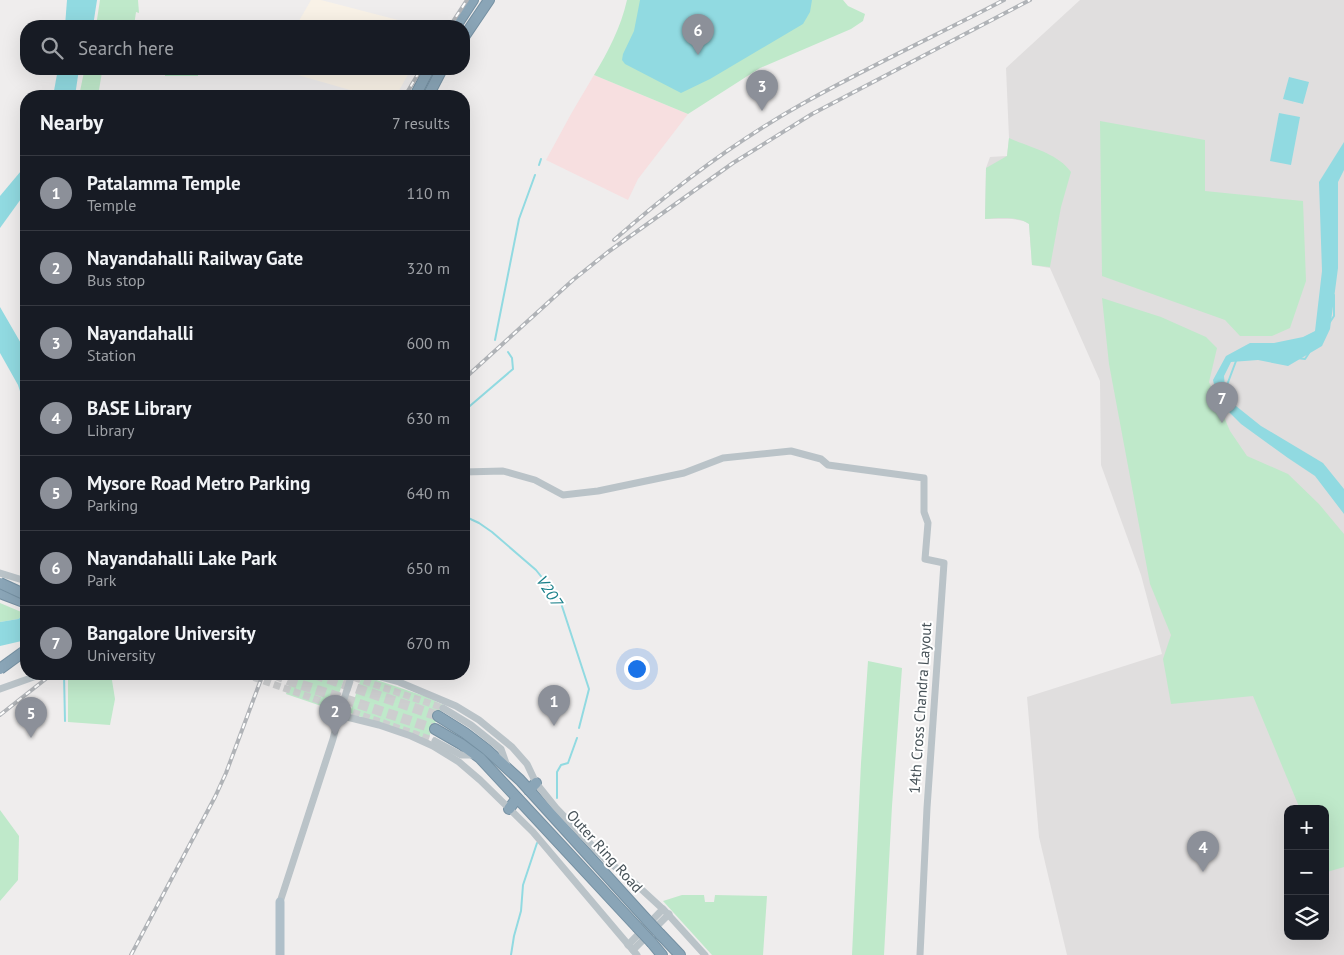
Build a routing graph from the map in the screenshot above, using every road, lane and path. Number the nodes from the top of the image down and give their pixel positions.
1 (473, 0) edge
2 (489, 0) edge
3 (460, 20) edge
4 (470, 28) edge
5 (426, 75) edge
6 (439, 75) edge
7 (417, 90) edge
8 (431, 90) edge
9 (470, 472) edge
10 (0, 573) edge
11 (20, 580) edge
12 (0, 583) edge
13 (20, 588) edge
14 (0, 592) edge
15 (20, 592) edge
16 (20, 600) edge
17 (20, 654) edge
18 (20, 655) edge
19 (20, 656) edge
20 (0, 664) edge
21 (0, 669) edge
22 (0, 674) edge
23 (23, 680) edge
24 (350, 680) edge
25 (392, 680) edge
26 (0, 689) edge
27 (441, 712) tunnel mouth
28 (338, 715) junction
29 (435, 729) tunnel mouth
30 (435, 740) tunnel mouth
31 (475, 755) junction
32 (533, 786) junction
33 (517, 798) junction
34 (509, 809) junction
35 (280, 902) joint
36 (663, 909) junction
37 (669, 914) junction
38 (633, 950) edge
39 (280, 955) edge
40 (662, 955) edge
41 (680, 955) edge
42 (705, 955) edge
43 (920, 955) edge

1 - 3 highway
2 - 4 highway
5 - 7 highway
6 - 8 highway
9 - 43 street, 14th Cross Chandra Layout
10 - 11 street
12 - 15 highway, bridge
13 - 14 highway
14 - 16 highway
17 - 20 street
18 - 21 highway, bridge
19 - 22 highway
23 - 26 street
24 - 28 street
25 - 32 street
27 - 32 highway, Outer Ring Road
28 - 34 street
28 - 35 street
29 - 31 highway, Outer Ring Road
30 - 31 street
31 - 33 highway, Outer Ring Road
32 - 36 street
32 - 41 highway, Outer Ring Road, bridge
33 - 34 highway
33 - 40 highway, Outer Ring Road, bridge
34 - 38 street
35 - 39 main road
36 - 37 street
36 - 38 street
37 - 38 street
37 - 42 street

